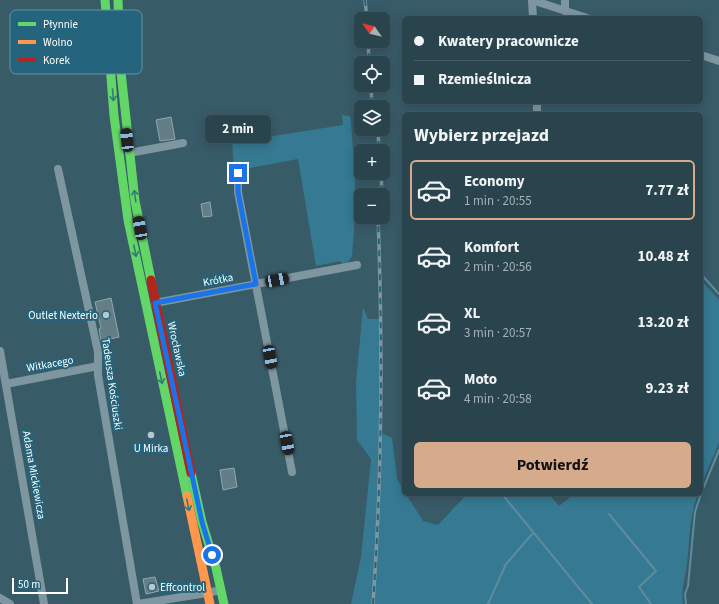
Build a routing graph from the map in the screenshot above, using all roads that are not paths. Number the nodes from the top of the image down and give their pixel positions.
1 (105, 0) edge
2 (118, 0) edge
3 (532, 0) edge
4 (565, 0) edge
5 (106, 10) edge
6 (118, 10) edge
7 (566, 11) junction
8 (533, 16) edge
9 (581, 16) edge
10 (703, 56) edge
11 (719, 60) edge
12 (111, 74) edge
13 (121, 74) edge
14 (183, 143) dead end
15 (129, 152) junction
16 (58, 169) dead end
17 (238, 173) dead end
18 (356, 265) dead end
19 (256, 284) junction
20 (155, 303) junction
21 (0, 351) edge
22 (98, 366) junction
23 (6, 384) junction
24 (292, 472) dead end
25 (221, 590) junction
26 (208, 593) junction
27 (0, 598) edge
28 (10, 604) edge
29 (44, 604) edge
30 (138, 604) edge
31 (210, 604) edge
32 (224, 604) edge

1 -> 5 main road, Wrocławska
2 - 6 main road, Wrocławska
3 - 7 street
3 - 8 street
4 - 7 street
7 - 9 street
10 - 11 street
12 -> 26 main road, Wrocławska
13 - 15 main road, Wrocławska
14 - 15 street
20 -> 15 main road, Wrocławska
16 - 22 street, Tadeusza Kościuszki
17 - 19 street
18 - 19 street, Krótka
19 - 20 street, Krótka
19 - 24 street
20 - 25 main road, Wrocławska
21 - 23 street, Adama Mickiewicza
22 - 23 street, Witkacego
22 - 30 street, Tadeusza Kościuszki
23 - 29 street, Adama Mickiewicza
25 - 26 street
25 - 32 main road, Wrocławska
26 - 30 street
26 - 31 main road, Wrocławska
27 - 28 street

